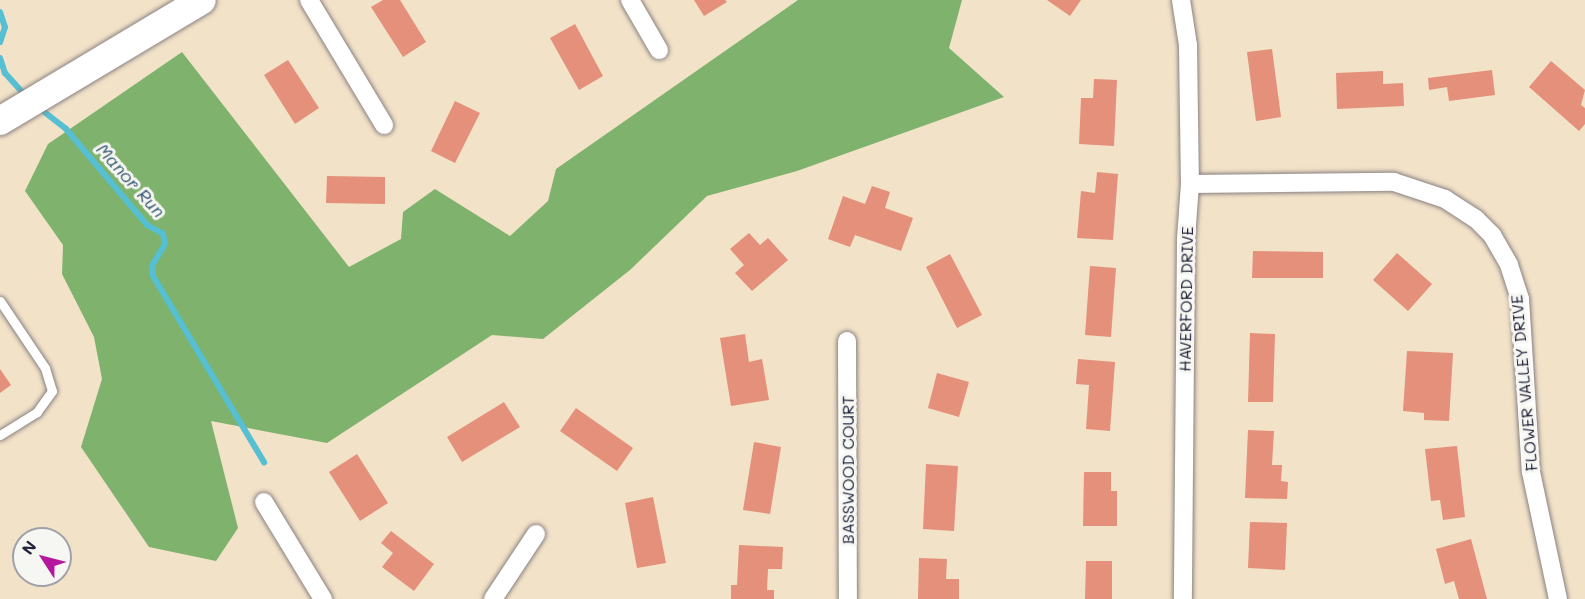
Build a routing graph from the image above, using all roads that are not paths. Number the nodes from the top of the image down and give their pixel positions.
1 (309, 0) edge
2 (630, 0) edge
3 (1181, 0) edge
4 (195, 2) edge
5 (659, 50) dead end
6 (0, 121) edge
7 (384, 125) dead end
8 (1190, 184) junction
9 (0, 301) edge
10 (847, 341) dead end
11 (0, 435) edge
12 (264, 502) dead end
13 (536, 534) dead end
14 (324, 599) edge
15 (493, 599) edge
16 (848, 599) edge
17 (1183, 599) edge
18 (1558, 599) edge

1 - 7 street
2 - 5 street
3 - 8 street, HAVERFORD DRIVE
4 - 6 main road
8 - 17 street, HAVERFORD DRIVE
8 - 18 street, FLOWER VALLEY DRIVE
9 - 11 lane
10 - 16 street, BASSWOOD COURT
12 - 14 street
13 - 15 street

